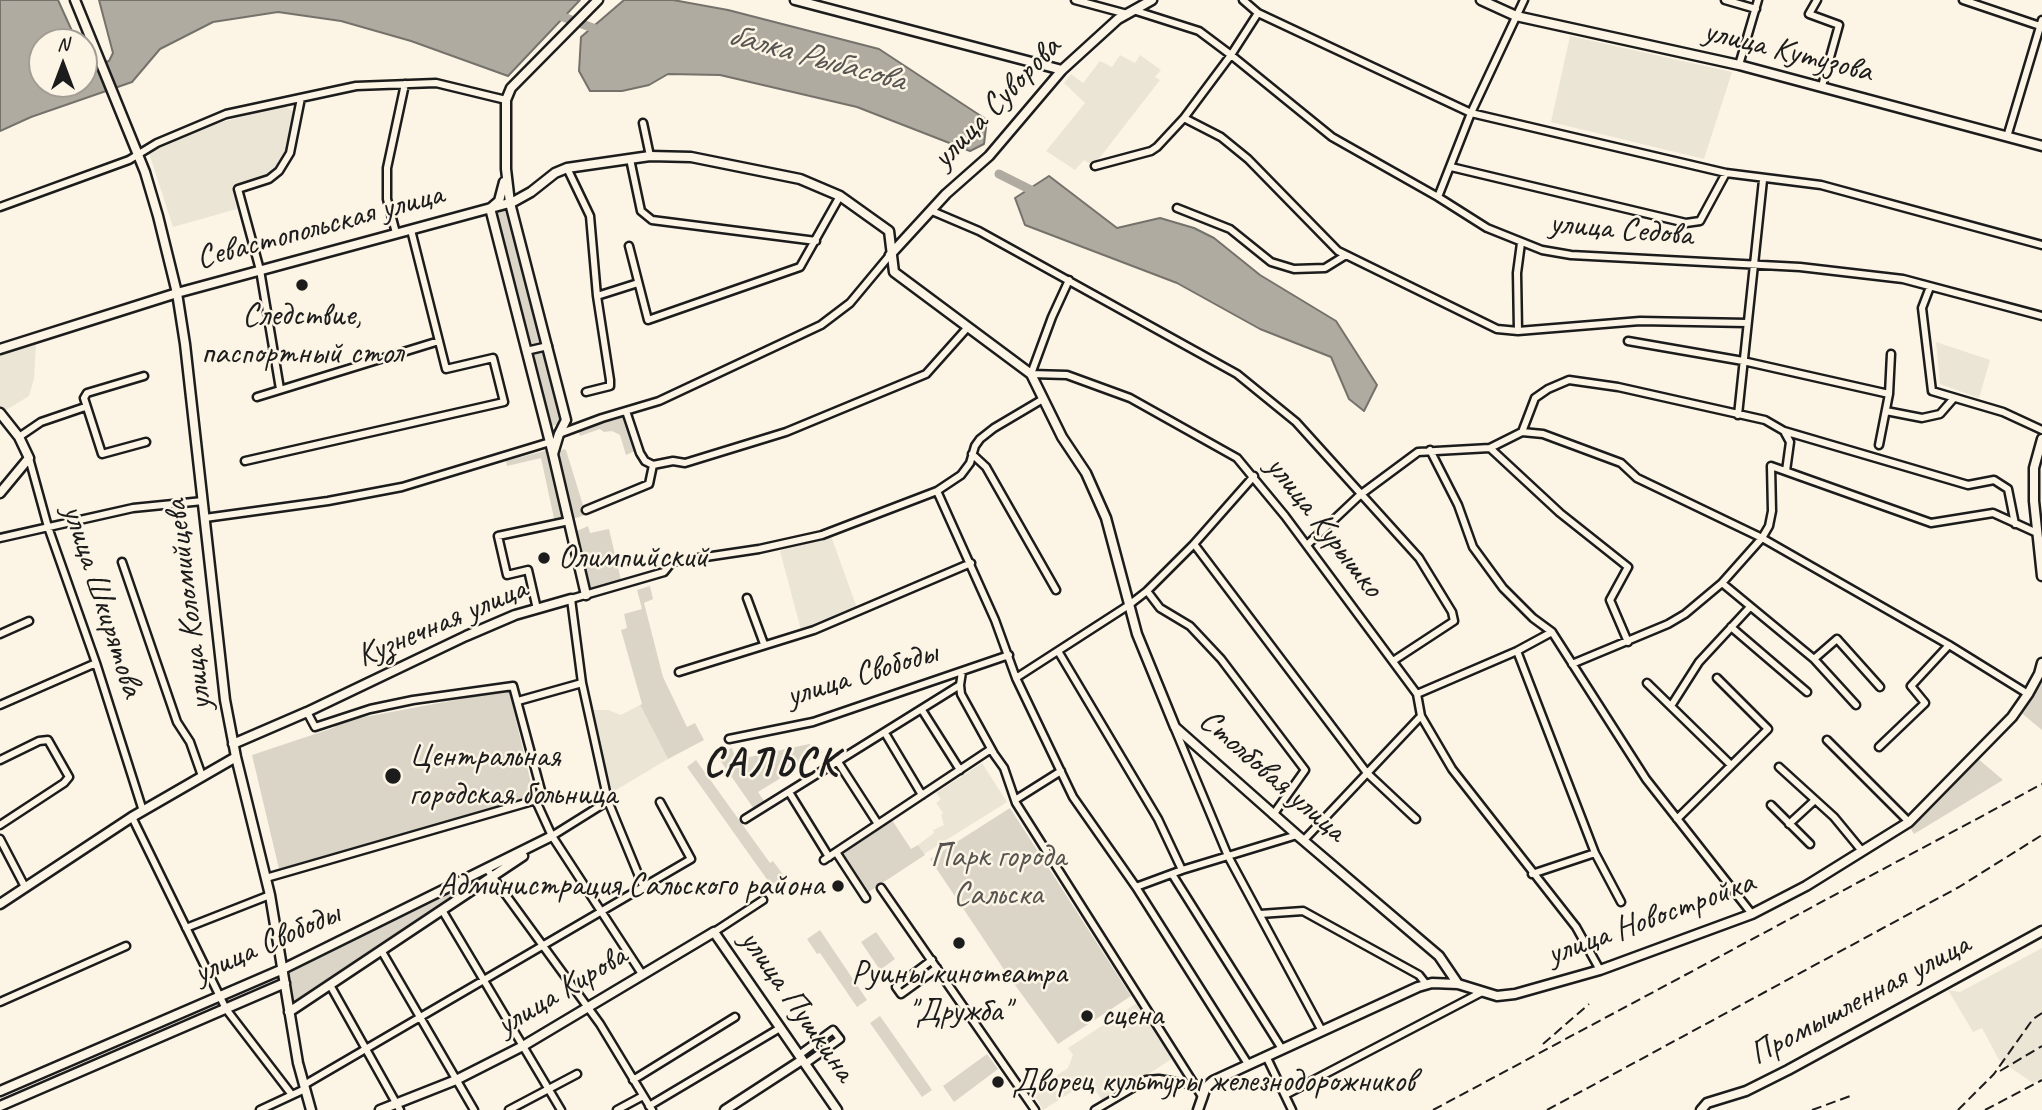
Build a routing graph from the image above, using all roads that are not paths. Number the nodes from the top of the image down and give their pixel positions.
1 (75, 0) edge
2 (598, 0) edge
3 (795, 0) edge
4 (1076, 0) edge
5 (1152, 0) edge
6 (1243, 0) edge
7 (1481, 0) edge
8 (1524, 0) edge
9 (1725, 0) edge
10 (1759, 0) edge
11 (1816, 0) edge
12 (1963, 0) edge
13 (1756, 9) junction
14 (1130, 12) junction
15 (1258, 13) junction
16 (1516, 16) junction
17 (2041, 23) edge
18 (1231, 55) junction
19 (1739, 65) junction
20 (1062, 69) junction
21 (405, 84) junction
22 (1822, 86) junction
23 (301, 98) junction
24 (506, 100) junction
25 (1471, 113) junction
26 (1184, 118) junction
27 (643, 123) dead end
28 (2007, 137) junction
29 (2042, 146) edge
30 (138, 155) junction
31 (650, 156) junction
32 (630, 159) junction
33 (1095, 166) dead end
34 (1451, 167) junction
35 (568, 168) junction
36 (506, 169) junction
37 (1726, 173) junction
38 (1763, 180) junction
39 (840, 196) junction
40 (1438, 197) junction
41 (510, 203) junction
42 (0, 207) edge
43 (490, 208) junction
44 (1177, 208) dead end
45 (932, 211) junction
46 (411, 230) junction
47 (396, 233) junction
48 (816, 241) junction
49 (1521, 243) junction
50 (2042, 245) edge
51 (629, 246) dead end
52 (890, 255) junction
53 (1346, 255) junction
54 (1752, 266) junction
55 (260, 270) junction
56 (1069, 280) junction
57 (638, 283) junction
58 (1930, 287) junction
59 (177, 292) junction
60 (597, 296) junction
61 (2042, 316) edge
62 (1747, 323) junction
63 (968, 327) junction
64 (1518, 331) junction
65 (439, 341) junction
66 (1628, 341) dead end
67 (548, 345) junction
68 (0, 349) edge
69 (526, 351) junction
70 (1891, 354) dead end
71 (1743, 361) junction
72 (1031, 374) junction
73 (144, 376) dead end
74 (280, 389) junction
75 (586, 392) dead end
76 (1889, 394) junction
77 (257, 397) dead end
78 (1954, 398) junction
79 (1043, 399) junction
80 (85, 407) junction
81 (626, 411) junction
82 (1886, 411) junction
83 (0, 413) edge
84 (1738, 415) junction
85 (564, 426) junction
86 (547, 430) junction
87 (2042, 430) edge
88 (1784, 431) junction
89 (1522, 432) junction
90 (559, 434) junction
91 (19, 437) junction
92 (2042, 439) edge
93 (146, 442) dead end
94 (550, 442) junction
95 (1880, 445) dead end
96 (1490, 448) junction
97 (1430, 450) junction
98 (553, 454) junction
99 (972, 454) junction
100 (29, 458) junction
101 (245, 461) dead end
102 (653, 464) junction
103 (1786, 471) junction
104 (1254, 476) junction
105 (937, 491) junction
106 (0, 493) edge
107 (1360, 495) junction
108 (203, 501) junction
109 (586, 510) dead end
110 (205, 518) junction
111 (569, 521) junction
112 (2015, 524) junction
113 (48, 527) junction
114 (2037, 533) junction
115 (0, 538) edge
116 (1762, 538) junction
117 (1194, 544) junction
118 (1307, 545) junction
119 (122, 562) dead end
120 (971, 563) junction
121 (2042, 576) edge
122 (1722, 583) junction
123 (1056, 590) dead end
124 (1147, 591) junction
125 (586, 595) junction
126 (747, 598) dead end
127 (571, 599) junction
128 (1129, 605) junction
129 (1750, 607) junction
130 (537, 609) junction
131 (29, 621) dead end
132 (1731, 627) junction
133 (1552, 632) junction
134 (0, 634) edge
135 (1628, 642) junction
136 (764, 644) junction
137 (1950, 645) junction
138 (1058, 651) junction
139 (1517, 651) junction
140 (1009, 655) junction
141 (1814, 659) junction
142 (1393, 661) junction
143 (96, 663) junction
144 (2042, 663) edge
145 (1572, 664) junction
146 (679, 672) dead end
147 (962, 672) junction
148 (1016, 678) junction
149 (1717, 678) dead end
150 (582, 683) junction
151 (1647, 683) dead end
152 (960, 685) junction
153 (1880, 687) dead end
154 (1807, 692) dead end
155 (1417, 694) junction
156 (2028, 694) junction
157 (518, 701) junction
158 (0, 705) edge
159 (1856, 705) dead end
160 (1671, 706) junction
161 (922, 710) junction
162 (307, 712) junction
163 (1422, 716) junction
164 (1175, 727) junction
165 (885, 733) junction
166 (729, 738) dead end
167 (1827, 740) dead end
168 (233, 744) junction
169 (1879, 747) dead end
170 (992, 749) junction
171 (236, 757) junction
172 (0, 760) edge
173 (838, 762) junction
174 (1731, 765) junction
175 (1779, 767) dead end
176 (960, 770) junction
177 (1061, 771) junction
178 (1367, 773) junction
179 (202, 776) junction
180 (789, 792) junction
181 (922, 795) junction
182 (539, 799) junction
183 (1015, 800) junction
184 (1815, 800) junction
185 (608, 801) junction
186 (660, 802) dead end
187 (1771, 805) dead end
188 (143, 811) junction
189 (1273, 815) junction
190 (132, 817) junction
191 (1416, 819) dead end
192 (1676, 819) junction
193 (746, 820) dead end
194 (1909, 822) junction
195 (878, 824) junction
196 (1789, 824) junction
197 (0, 825) edge
198 (552, 836) junction
199 (1300, 838) junction
200 (0, 839) edge
201 (1810, 844) dead end
202 (1862, 851) junction
203 (836, 852) junction
204 (1595, 853) junction
205 (1228, 856) junction
206 (1182, 870) junction
207 (489, 873) junction
208 (1172, 874) junction
209 (1532, 874) junction
210 (266, 878) junction
211 (643, 886) junction
212 (25, 887) junction
213 (1136, 887) junction
214 (881, 888) dead end
215 (270, 895) junction
216 (866, 898) dead end
217 (763, 900) dead end
218 (1621, 902) dead end
219 (0, 904) edge
220 (442, 910) junction
221 (600, 911) junction
222 (1260, 914) junction
223 (1752, 914) junction
224 (186, 928) junction
225 (2042, 931) edge
226 (714, 932) junction
227 (126, 946) dead end
228 (542, 947) junction
229 (381, 950) junction
230 (932, 960) junction
231 (937, 968) junction
232 (283, 969) junction
233 (1600, 970) junction
234 (642, 974) junction
235 (484, 981) junction
236 (285, 983) junction
237 (1458, 984) junction
238 (330, 985) junction
239 (1426, 985) junction
240 (1482, 992) junction
241 (218, 995) junction
242 (0, 1002) edge
243 (226, 1009) junction
244 (587, 1009) junction
245 (289, 1012) junction
246 (735, 1017) dead end
247 (421, 1018) junction
248 (780, 1028) junction
249 (1322, 1031) junction
250 (523, 1046) junction
251 (1282, 1049) junction
252 (367, 1050) junction
253 (1266, 1056) junction
254 (802, 1060) junction
255 (1248, 1064) junction
256 (577, 1074) dead end
257 (456, 1080) junction
258 (633, 1080) junction
259 (1194, 1085) junction
260 (305, 1087) junction
261 (549, 1089) junction
262 (0, 1091) edge
263 (292, 1095) junction
264 (643, 1096) junction
265 (1285, 1096) junction
266 (1203, 1098) junction
267 (0, 1106) edge
268 (398, 1107) edge
269 (650, 1108) edge
270 (835, 1109) edge
271 (260, 1110) edge
272 (311, 1110) edge
273 (380, 1110) edge
274 (474, 1110) edge
275 (509, 1110) edge
276 (561, 1110) edge
277 (617, 1110) edge
278 (725, 1110) edge
279 (1035, 1110) edge
280 (1095, 1110) edge
281 (1198, 1110) edge
282 (1293, 1110) edge
283 (1701, 1110) edge

1 - 30 main road, улица Коломийцева
2 - 24 main road
3 - 20 main road
4 - 14 street, улица Седова
5 - 14 main road, улица Суворова
6 - 15 street
7 - 16 main road, улица Кутузова
8 - 16 street
9 - 13 street
10 - 13 street
11 - 22 street
12 - 17 street
13 - 19 street
14 - 18 street, улица Седова
14 - 20 main road, улица Суворова
15 - 18 street
15 - 25 street
16 - 19 main road, улица Кутузова
16 - 25 street
17 - 28 street
18 - 26 street
18 - 40 street, улица Седова
19 - 22 main road, улица Кутузова
20 - 45 main road, улица Суворова
21 - 23 street
21 - 24 street
21 - 47 street
22 - 28 main road, улица Кутузова
23 - 30 street
23 - 55 street
24 - 36 main road
25 - 34 street
25 - 37 street
26 - 33 street
26 - 53 street
27 - 31 street
28 - 29 main road, улица Кутузова
30 - 42 street
30 - 59 main road, улица Коломийцева
31 - 32 main road, Севастопольская улица
31 - 39 main road, Севастопольская улица
32 - 35 main road, Севастопольская улица
32 - 48 street
34 - 37 street
34 - 40 street
35 - 41 main road, Севастопольская улица
35 - 60 street
36 - 41 main road
36 - 43 main road
37 - 38 street
38 - 50 street
38 - 54 street
39 - 48 street
39 - 52 main road, Севастопольская улица
40 - 49 street, улица Седова
41 - 43 main road, Севастопольская улица
41 - 67 main road
43 - 46 main road, Севастопольская улица
43 - 69 main road
44 - 53 street
45 - 52 main road, улица Суворова
45 - 56 street
46 - 47 main road, Севастопольская улица
46 - 65 street
47 - 55 main road, Севастопольская улица
48 - 57 street
49 - 54 street, улица Седова
49 - 64 street
51 - 57 street
52 - 63 main road
52 - 81 street
53 - 64 street
54 - 58 street, улица Седова
54 - 62 street
55 - 59 main road, Севастопольская улица
55 - 74 street
56 - 72 street
56 - 107 street
57 - 60 street
58 - 61 street, улица Седова
58 - 78 street
59 - 68 main road, Севастопольская улица
59 - 108 main road, улица Коломийцева
60 - 75 street
62 - 64 street
62 - 71 street
63 - 72 main road
63 - 102 street
65 - 74 street
65 - 101 street
66 - 71 street
67 - 69 street
67 - 85 main road
69 - 86 main road
70 - 76 street
71 - 76 street
71 - 84 street
72 - 79 main road, Столбовая улица
72 - 104 street, улица Курышко
73 - 80 street
74 - 77 street
76 - 82 street
78 - 82 street
78 - 87 street
79 - 99 street, Кузнечная улица
79 - 128 main road, Столбовая улица
80 - 91 street
80 - 93 street
81 - 90 street
81 - 102 street
82 - 95 street
83 - 91 main road, улица Шкирятова
84 - 88 street
84 - 89 street
85 - 86 street
85 - 90 main road
86 - 94 main road
88 - 103 street
88 - 112 street
89 - 96 street
89 - 116 street
90 - 98 main road
91 - 100 main road, улица Шкирятова
92 - 114 main road
94 - 98 main road
94 - 110 street
96 - 97 street
96 - 135 street
97 - 107 street
97 - 133 street
98 - 111 main road
99 - 105 street, Кузнечная улица
99 - 123 street
100 - 106 main road
100 - 113 street, улица Шкирятова
102 - 109 street
103 - 112 street
103 - 116 street
104 - 117 street
104 - 118 street, улица Курышко
105 - 120 street
105 - 125 street, Кузнечная улица
107 - 118 street
107 - 142 street
108 - 110 main road, улица Коломийцева
108 - 113 street
110 - 168 main road, улица Коломийцева
111 - 125 main road
111 - 130 street
112 - 114 street
113 - 115 street
113 - 143 street, улица Шкирятова
114 - 121 main road
116 - 122 street
116 - 137 street
117 - 124 street
117 - 178 street
118 - 142 street, улица Курышко
119 - 179 street
120 - 136 street
120 - 140 street
122 - 129 street
122 - 135 street
124 - 128 street
124 - 189 street
125 - 127 street, Кузнечная улица
126 - 136 street
127 - 130 main road, Кузнечная улица
127 - 150 street
128 - 138 street
128 - 164 main road, Столбовая улица
129 - 132 street
129 - 141 street
130 - 162 main road, Кузнечная улица
131 - 134 street
132 - 154 street
132 - 160 street
133 - 139 street
133 - 145 street
135 - 145 street
136 - 146 street
137 - 156 street
137 - 169 street
138 - 148 street
138 - 206 street
139 - 155 street
139 - 204 street
140 - 147 street, улица Свободы
140 - 148 street
141 - 153 street
141 - 159 street
142 - 155 street, улица Курышко
143 - 158 street
143 - 188 street, улица Шкирятова
144 - 156 main road, улица Новостройка
145 - 192 street
147 - 152 street
147 - 166 street, улица Свободы
148 - 177 street
149 - 174 street
150 - 157 street
150 - 185 street
151 - 160 street
152 - 161 street
152 - 170 street
155 - 163 street, улица Курышко
156 - 194 main road, улица Новостройка
157 - 162 street
157 - 182 street
160 - 174 street
161 - 165 street
161 - 176 street
162 - 168 main road, Кузнечная улица
163 - 178 street
163 - 209 street, улица Курышко
164 - 189 main road, Столбовая улица
164 - 205 street
165 - 173 street
165 - 181 street
167 - 194 street
168 - 171 main road, улица Коломийцева
170 - 176 street
170 - 183 street
171 - 179 main road
171 - 210 main road, улица Коломийцева
172 - 197 street
173 - 180 street
173 - 195 street
174 - 192 street
175 - 184 street
176 - 181 street
177 - 183 street
177 - 213 street
178 - 191 street
178 - 199 street
179 - 188 main road
180 - 193 street
180 - 203 street
181 - 195 street
182 - 198 street
182 - 210 street
183 - 259 street
184 - 196 street
184 - 202 street
185 - 198 street, улица Свободы
185 - 211 street
186 - 211 street
187 - 196 street
188 - 190 main road
189 - 199 main road, Столбовая улица
190 - 212 main road
190 - 224 street
192 - 223 street
194 - 202 main road, улица Новостройка
195 - 203 street
196 - 201 street
198 - 207 main road, улица Свободы
198 - 221 street
199 - 205 street
199 - 237 main road, Столбовая улица
200 - 212 street
202 - 223 main road, улица Новостройка
203 - 216 street
204 - 209 street
204 - 218 street
205 - 206 street
205 - 222 street
206 - 208 street
207 - 220 main road, улица Свободы
207 - 228 street
207 - 232 main road, улица Свободы
208 - 213 street
208 - 251 street
209 - 233 street, улица Курышко
210 - 215 main road, улица Коломийцева
211 - 221 street
212 - 219 main road
213 - 255 street
214 - 230 street
215 - 224 street
215 - 232 main road, улица Коломийцева
217 - 226 street, улица Кирова
220 - 229 main road, улица Свободы
220 - 235 street
221 - 228 street
221 - 234 street
222 - 239 street
222 - 249 street
223 - 233 main road, улица Новостройка
224 - 241 street
225 - 283 main road, Промышленная улица
226 - 234 main road, улица Кирова
226 - 248 main road, улица Пушкина
227 - 242 street
228 - 235 street
228 - 244 street
229 - 238 main road, улица Свободы
229 - 247 street
230 - 231 street
230 - 231 street
231 - 279 street
232 - 236 main road, улица Коломийцева
232 - 241 main road, улица Свободы
233 - 240 main road, улица Новостройка
234 - 244 main road, улица Кирова
235 - 247 street
235 - 250 street
236 - 243 main road, улица Свободы
236 - 245 main road, улица Коломийцева
237 - 239 main road, улица Новостройка
237 - 240 main road, улица Новостройка
238 - 245 main road, улица Свободы
238 - 252 street
239 - 249 main road, улица Новостройка
240 - 265 street
241 - 243 street
241 - 262 main road, улица Свободы
243 - 263 street
243 - 267 main road, улица Свободы
244 - 250 main road, улица Кирова
244 - 258 street
245 - 260 main road, улица Коломийцева
246 - 258 street
247 - 252 street
247 - 257 street
248 - 254 main road, улица Пушкина
248 - 269 street
249 - 251 main road, улица Новостройка
250 - 257 main road, улица Кирова
250 - 261 street
251 - 253 main road, улица Новостройка
252 - 260 street
252 - 268 street
253 - 255 main road, улица Новостройка
253 - 265 street
254 - 254 street
254 - 270 main road, улица Пушкина
254 - 278 main road
255 - 266 main road, улица Новостройка
256 - 261 street
257 - 268 main road, улица Кирова
257 - 274 street
258 - 264 street
259 - 266 street
259 - 280 street
260 - 263 street
260 - 272 main road, улица Коломийцева
261 - 275 street
261 - 276 street
263 - 271 street
264 - 269 street
264 - 277 street
265 - 282 street
266 - 281 main road
268 - 273 main road, улица Кирова

